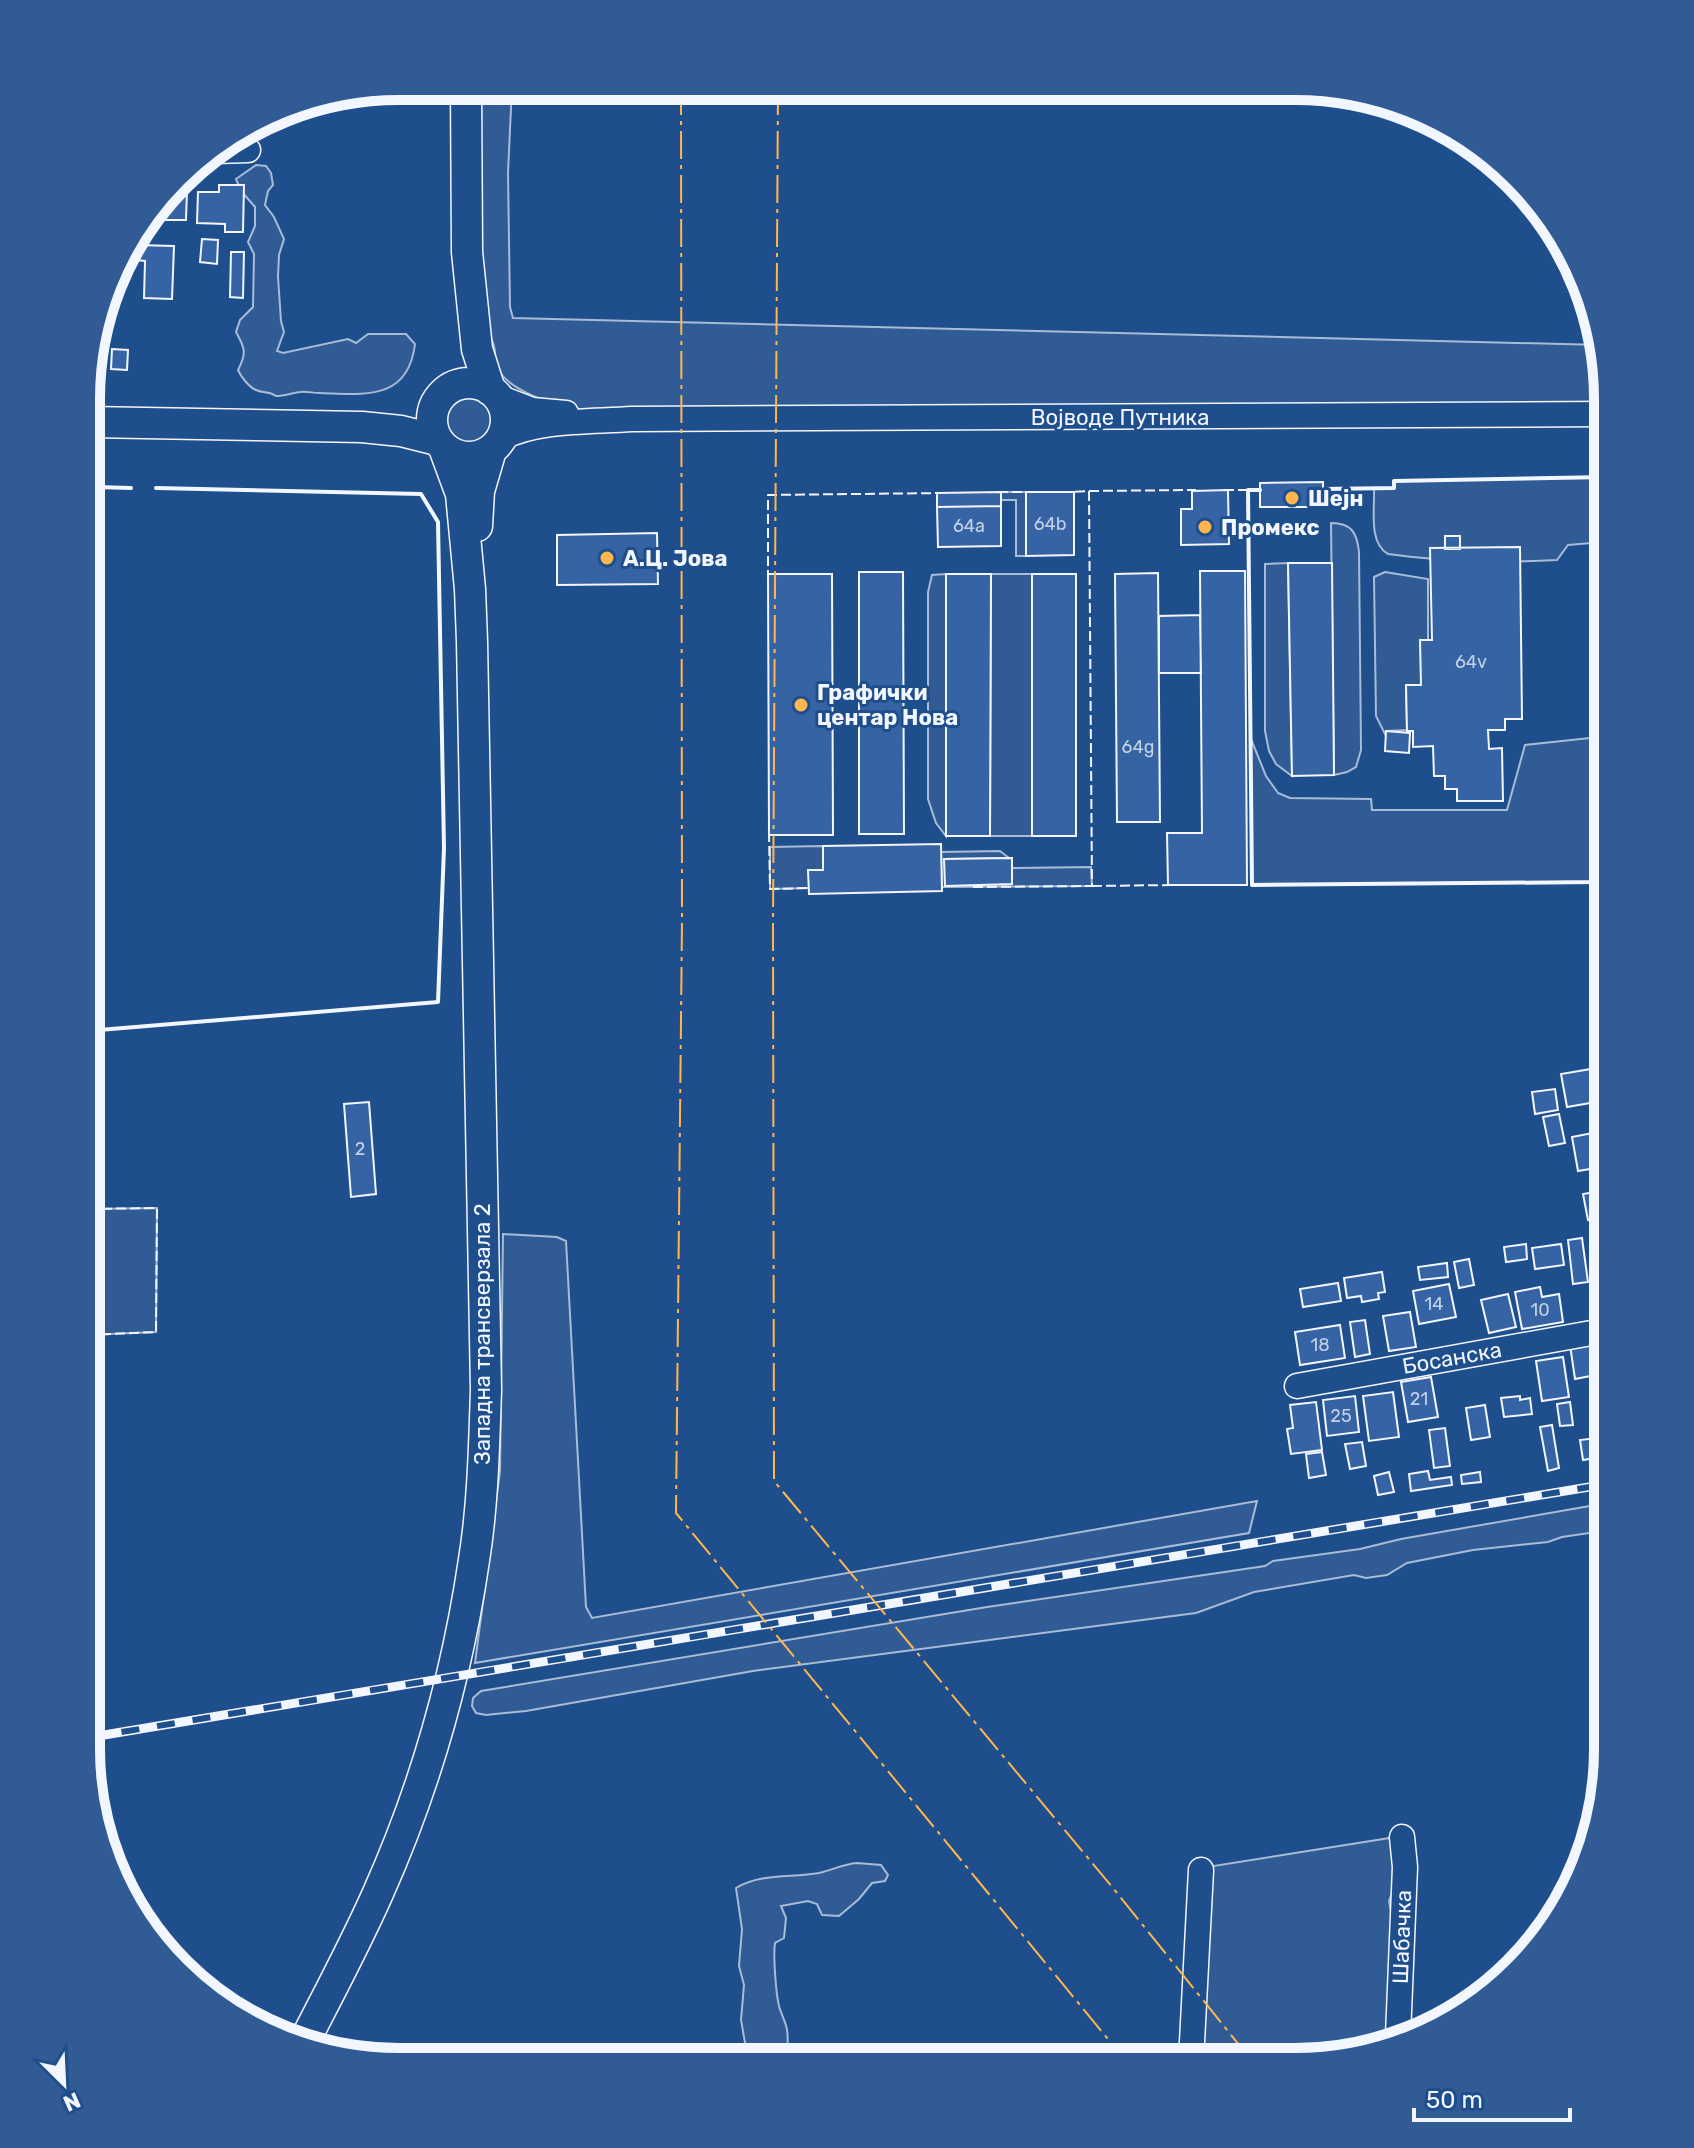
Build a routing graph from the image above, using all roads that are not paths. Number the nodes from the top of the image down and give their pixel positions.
1 (466, 100) edge
2 (232, 150) edge
3 (248, 150) dead end
4 (467, 252) junction
5 (493, 393) junction
6 (444, 394) junction
7 (1594, 414) edge
8 (632, 419) junction
9 (100, 422) edge
10 (302, 424) junction
11 (440, 444) junction
12 (496, 444) junction
13 (470, 589) junction
14 (1594, 1333) edge
15 (1297, 1386) dead end
16 (1402, 1837) dead end
17 (1201, 1870) dead end
18 (1398, 2029) edge
19 (308, 2034) edge
20 (1192, 2048) edge

1 - 4 main road
2 - 3 street
4 - 5 main road
4 - 6 main road
5 - 6 main road
5 - 8 street, Војводе Путника
5 - 12 main road
6 - 10 main road
6 - 11 main road
7 - 8 street, Војводе Путника
8 - 12 street, Војводе Путника
9 - 10 main road
10 - 11 main road
11 - 12 main road
11 - 13 main road, Западна трансверзала 2
12 - 13 main road, Западна трансверзала 2
13 - 19 main road, Западна трансверзала 2
14 - 15 street, Босанска
16 - 18 street, Шабачка
17 - 20 street

